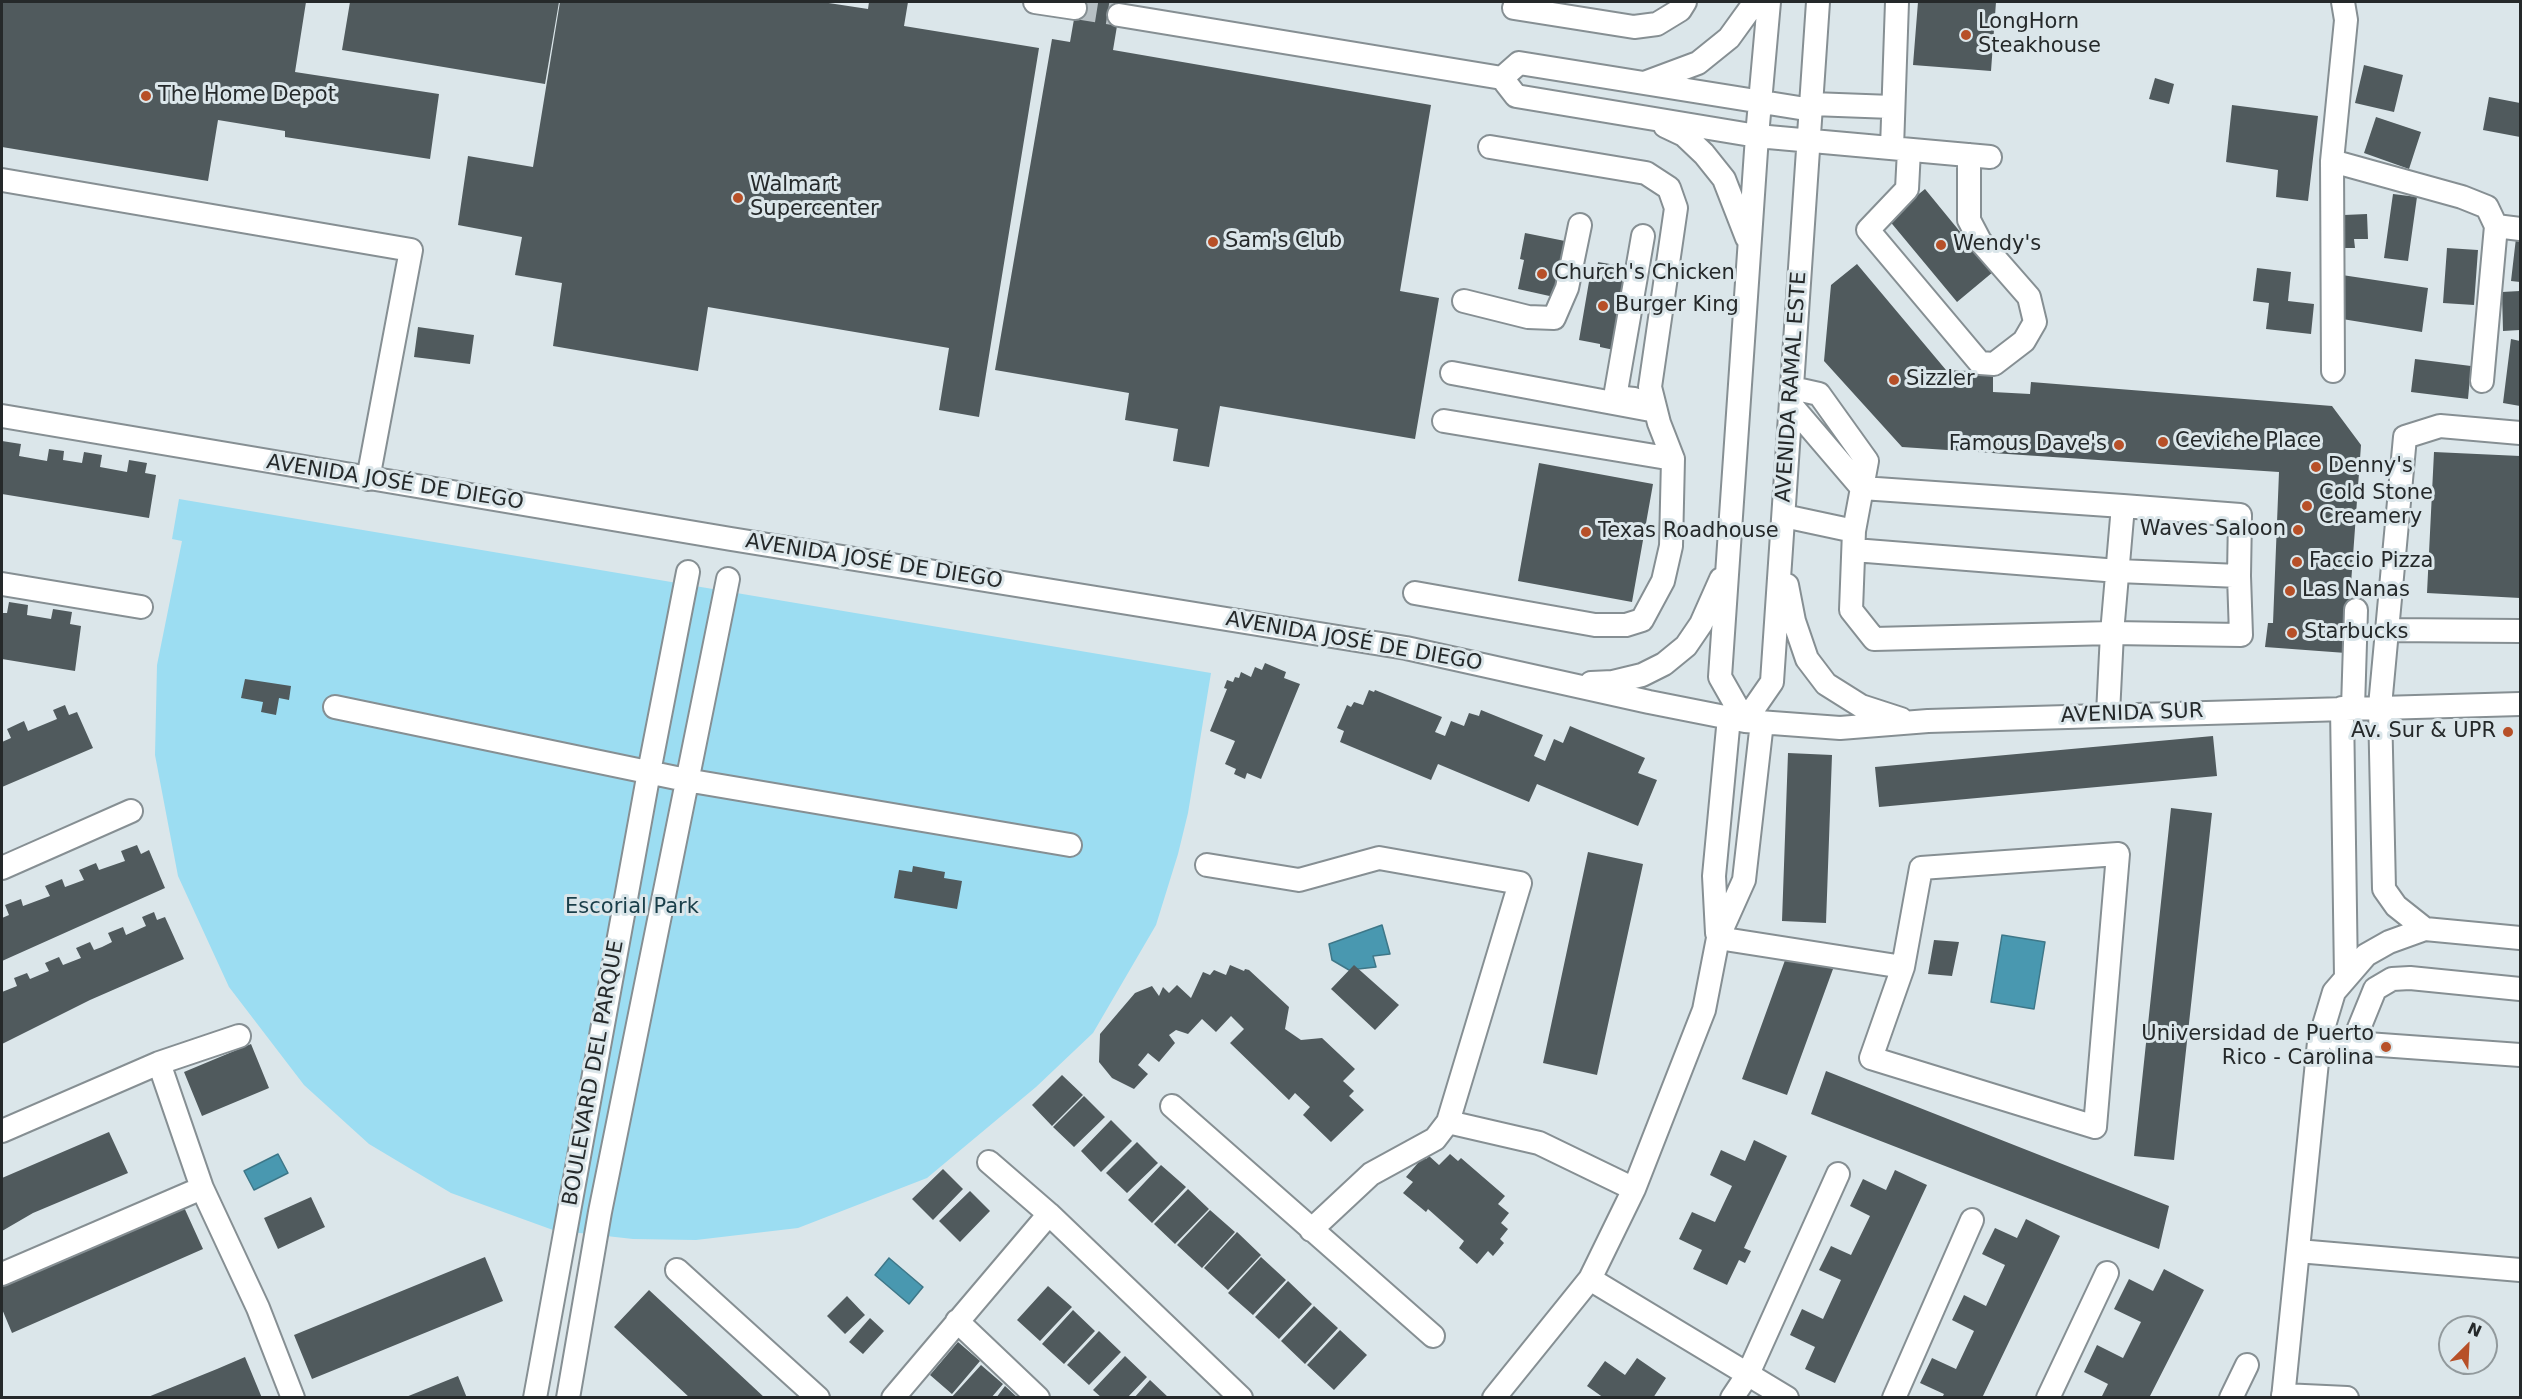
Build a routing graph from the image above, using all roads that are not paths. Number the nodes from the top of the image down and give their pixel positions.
1 (1035, 2) edge
2 (1685, 2) edge
3 (1755, 2) edge
4 (1769, 2) edge
5 (1818, 2) edge
6 (1896, 2) edge
7 (2343, 2) edge
8 (1075, 8) tunnel mouth
9 (1514, 8) dead end
10 (1168, 12) edge
11 (1119, 15) tunnel mouth
12 (1502, 78) junction
13 (1643, 83) junction
14 (1760, 102) junction
15 (1812, 107) junction
16 (1892, 107) junction
17 (1647, 118) junction
18 (1757, 136) junction
19 (1810, 141) junction
20 (1490, 147) dead end
21 (1900, 149) junction
22 (2332, 161) junction
23 (2, 180) edge
24 (1580, 225) dead end
25 (2496, 226) junction
26 (2520, 229) edge
27 (1643, 236) dead end
28 (1749, 244) junction
29 (1464, 301) dead end
30 (2333, 371) dead end
31 (1452, 373) dead end
32 (2482, 381) dead end
33 (1792, 397) junction
34 (1655, 406) junction
35 (2, 416) edge
36 (1444, 421) dead end
37 (2520, 433) edge
38 (1673, 459) junction
39 (368, 479) junction
40 (1862, 488) junction
41 (2123, 506) junction
42 (1784, 516) junction
43 (1854, 540) junction
44 (1781, 547) junction
45 (1728, 564) junction
46 (2118, 571) junction
47 (688, 572) dead end
48 (2239, 576) junction
49 (728, 579) dead end
50 (2, 584) edge
51 (1415, 593) dead end
52 (141, 607) dead end
53 (2356, 610) dead end
54 (2387, 630) junction
55 (2520, 631) edge
56 (2112, 633) junction
57 (1565, 683) junction
58 (2520, 704) edge
59 (2380, 706) junction
60 (334, 707) dead end
61 (2348, 708) junction
62 (2108, 714) junction
63 (1745, 720) junction
64 (1911, 722) junction
65 (649, 772) junction
66 (686, 780) junction
67 (2343, 807) junction
68 (2382, 808) junction
69 (131, 811) dead end
70 (1070, 845) dead end
71 (1207, 865) dead end
72 (2, 868) edge
73 (2425, 929) junction
74 (1718, 938) junction
75 (2520, 938) edge
76 (1903, 967) junction
77 (2346, 977) junction
78 (2520, 989) edge
79 (239, 1036) dead end
80 (2319, 1042) junction
81 (2353, 1043) junction
82 (2520, 1055) edge
83 (159, 1063) junction
84 (1172, 1106) dead end
85 (1448, 1122) junction
86 (2, 1131) edge
87 (989, 1162) dead end
88 (1838, 1174) dead end
89 (202, 1188) junction
90 (1634, 1189) junction
91 (1048, 1214) junction
92 (1972, 1220) dead end
93 (1311, 1230) junction
94 (2298, 1251) junction
95 (677, 1270) dead end
96 (2520, 1270) edge
97 (2, 1274) edge
98 (2107, 1274) dead end
99 (1590, 1279) junction
100 (957, 1321) junction
101 (1433, 1336) dead end
102 (2247, 1365) dead end
103 (1748, 1374) junction
104 (2283, 1396) edge
105 (293, 1398) edge
106 (535, 1398) edge
107 (568, 1398) edge
108 (818, 1398) edge
109 (893, 1398) edge
110 (1038, 1398) edge
111 (1241, 1398) edge
112 (1494, 1398) edge
113 (1732, 1398) edge
114 (1787, 1398) edge
115 (1894, 1398) edge
116 (2048, 1398) edge
117 (2230, 1398) edge
118 (2347, 1398) edge

1 - 8 street
2 - 9 street
3 - 13 street
4 - 14 street
5 - 15 street, AVENIDA RAMAL ESTE
6 - 16 street
7 - 22 street
10 - 11 street
10 - 12 street
12 - 13 street
12 - 17 street
13 - 14 street
14 - 15 street
14 - 18 street
15 - 16 street
15 - 19 street, AVENIDA RAMAL ESTE
16 - 21 street
17 - 18 street
17 - 28 street
18 - 19 street
18 - 28 street
19 - 21 street
19 - 33 street, AVENIDA RAMAL ESTE
20 - 34 street
21 - 21 street
22 - 25 street
22 - 30 street
23 - 39 street
24 - 29 street
25 - 26 street
25 - 32 street
27 - 34 street
28 - 45 street
31 - 34 street
33 - 40 street
33 - 42 street, AVENIDA RAMAL ESTE
34 - 38 street
35 - 39 street, AVENIDA JOSÉ DE DIEGO
36 - 38 street
37 - 54 street
38 - 51 street
39 - 57 street, AVENIDA JOSÉ DE DIEGO
40 - 41 street
40 - 43 street
41 - 46 street
41 - 48 street
42 - 43 street
42 - 44 street, AVENIDA RAMAL ESTE
43 - 46 street
43 - 56 street
44 - 63 street, AVENIDA RAMAL ESTE
44 - 64 street
45 - 57 street
45 - 63 street
46 - 48 street
46 - 56 street
47 - 65 street, BOULEVARD DEL PARQUE
48 - 56 street
49 - 66 street, BOULEVARD DEL PARQUE
50 - 52 street
53 - 61 street
54 - 55 street
54 - 59 street
56 - 62 street
57 - 63 street, AVENIDA JOSÉ DE DIEGO
58 - 59 street, AVENIDA SUR
59 - 61 street, AVENIDA SUR
59 - 68 street
60 - 65 street
61 - 62 street, AVENIDA SUR
61 - 67 street
62 - 64 street, AVENIDA SUR
63 - 64 street, AVENIDA SUR
63 - 74 street
63 - 74 street
65 - 66 street
65 - 106 street, BOULEVARD DEL PARQUE
66 - 70 street
66 - 107 street, BOULEVARD DEL PARQUE
67 - 68 street
67 - 77 street
68 - 73 street
69 - 72 street
71 - 85 street
73 - 75 street
73 - 77 street
74 - 76 street
74 - 90 street
76 - 76 street
77 - 80 street
78 - 81 street
79 - 83 street
80 - 81 street
80 - 94 street
81 - 82 street
83 - 86 street
83 - 89 street
84 - 93 street
85 - 90 street
85 - 93 street
87 - 91 street
88 - 103 street
89 - 97 street
89 - 105 street
90 - 99 street
91 - 100 street
91 - 111 street
92 - 115 street
93 - 101 street
94 - 96 street
94 - 104 street
95 - 108 street
98 - 116 street
99 - 103 street
99 - 112 street
100 - 109 street
100 - 110 street
102 - 117 street
103 - 113 street
103 - 114 street
104 - 118 street

